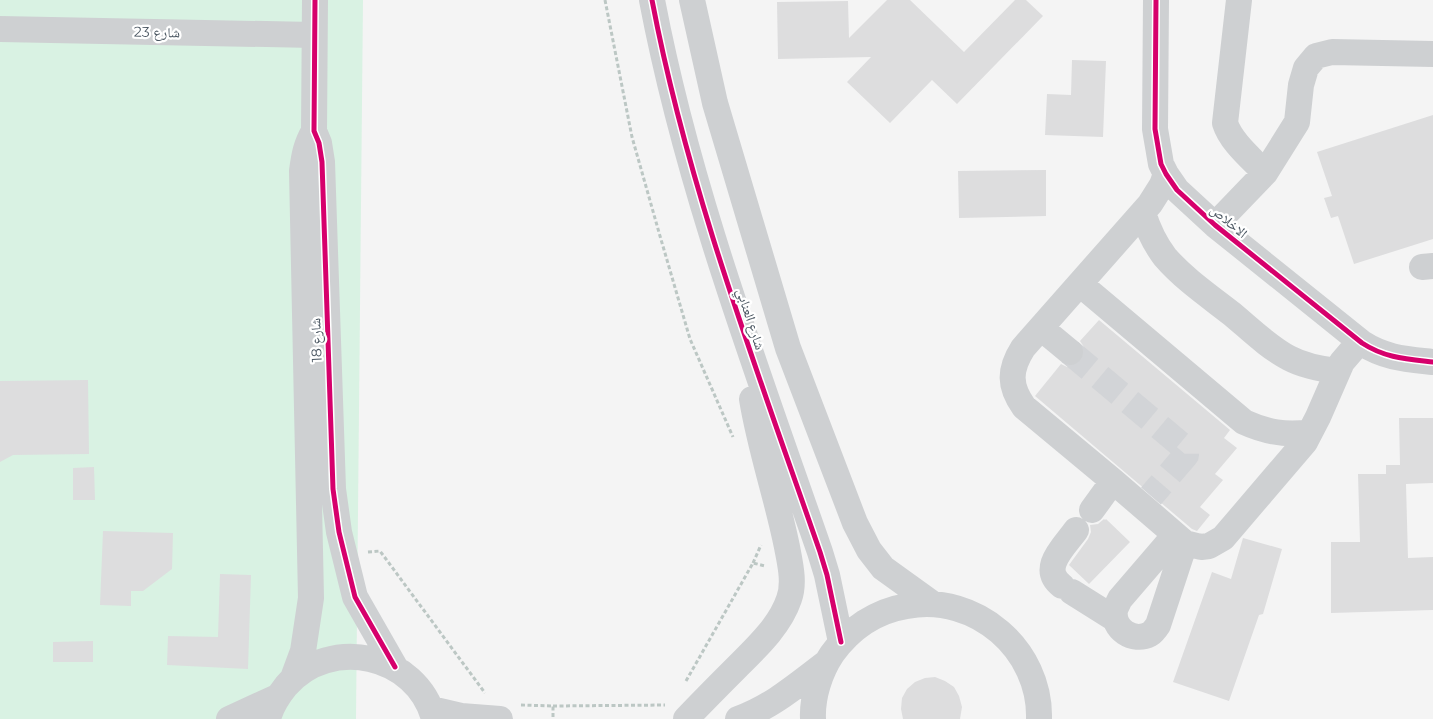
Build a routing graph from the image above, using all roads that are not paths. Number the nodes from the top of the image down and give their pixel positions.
1 (315, 0) edge
2 (652, 0) edge
3 (692, 0) edge
4 (1156, 0) edge
5 (1238, 0) edge
6 (0, 29) edge
7 (314, 35) junction
8 (1433, 54) edge
9 (314, 131) junction
10 (1265, 173) junction
11 (1166, 174) junction
12 (1143, 213) junction
13 (1215, 225) junction
14 (1080, 284) junction
15 (1041, 328) junction
16 (1362, 343) junction
17 (749, 348) junction
18 (1070, 352) tunnel mouth
19 (1433, 362) edge
20 (1337, 371) junction
21 (1310, 432) junction
22 (1113, 481) junction
23 (1092, 510) dead end
24 (1076, 530) dead end
25 (1180, 539) junction
26 (933, 604) junction
27 (1115, 619) junction
28 (841, 642) junction
29 (826, 663) junction
30 (395, 667) junction
31 (279, 698) edge
32 (677, 711) edge
33 (509, 712) edge
34 (432, 714) edge
35 (1043, 714) edge
36 (230, 719) edge
37 (738, 719) edge
38 (813, 719) edge

1 - 7 street, شارع 18
2 - 17 street, شارع العنابي
3 - 26 street, شارع العنابي
4 - 11 street, الاخلاص
5 - 10 street
6 - 7 street, شارع 23
7 - 9 street, شارع 18
8 - 10 street
9 - 30 street, شارع 18
9 - 31 street, شارع 18
10 - 13 street
11 - 12 street
11 - 13 street, الاخلاص
12 - 14 street
12 - 20 street
13 - 16 street, الاخلاص
14 - 15 street
14 - 21 street
15 - 18 street
15 - 22 street
16 - 19 street, الاخلاص
16 - 20 street
17 - 28 street, شارع العنابي
17 - 32 street
20 - 21 street
21 - 25 street
22 - 23 street
22 - 25 street
24 - 27 street
25 - 27 street
25 - 27 street
26 - 28 street
26 - 35 street
28 - 29 street
29 - 37 street
29 - 38 street
30 - 31 street
30 - 34 street
31 - 36 street
33 - 34 street

